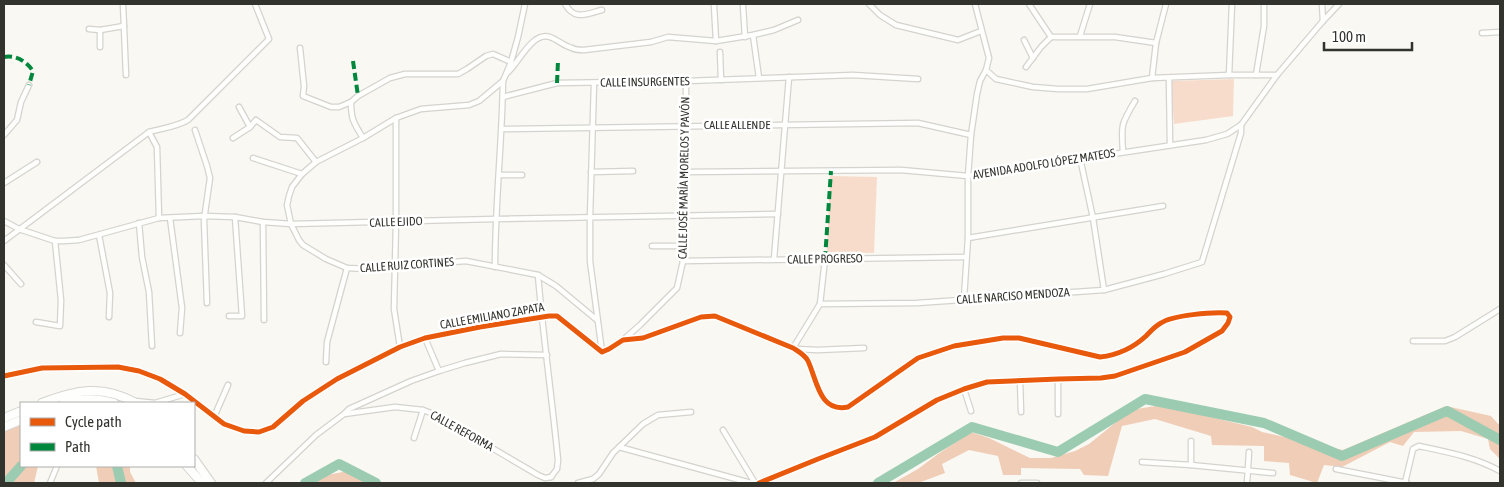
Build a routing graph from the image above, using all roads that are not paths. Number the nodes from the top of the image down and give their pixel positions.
1 (123, 4) edge
2 (255, 4) edge
3 (525, 4) edge
4 (565, 4) edge
5 (869, 4) edge
6 (975, 4) edge
7 (1029, 4) edge
8 (1090, 4) edge
9 (1166, 4) edge
10 (1232, 4) edge
11 (1264, 4) edge
12 (1322, 4) edge
13 (1339, 4) edge
14 (714, 5) dead end
15 (743, 6) dead end
16 (602, 10) dead end
17 (798, 20) dead end
18 (1323, 21) junction
19 (124, 26) junction
20 (89, 29) dead end
21 (100, 30) junction
22 (981, 31) junction
23 (1500, 32) edge
24 (1482, 33) dead end
25 (754, 35) junction
26 (1080, 36) junction
27 (745, 37) junction
28 (1051, 37) junction
29 (1024, 40) dead end
30 (716, 41) junction
31 (1156, 43) junction
32 (100, 46) dead end
33 (300, 48) dead end
34 (720, 52) dead end
35 (1033, 58) junction
36 (511, 62) junction
37 (1026, 68) dead end
38 (986, 70) junction
39 (506, 74) junction
40 (126, 75) dead end
41 (1229, 75) junction
42 (1256, 75) junction
43 (1278, 75) junction
44 (790, 77) junction
45 (758, 78) junction
46 (1152, 78) junction
47 (1169, 78) junction
48 (918, 79) dead end
49 (721, 80) junction
50 (503, 81) junction
51 (686, 81) junction
52 (594, 83) junction
53 (29, 86) dead end
54 (503, 97) junction
55 (1135, 100) dead end
56 (351, 102) junction
57 (239, 107) dead end
58 (396, 118) junction
59 (785, 125) junction
60 (1241, 125) junction
61 (687, 126) junction
62 (593, 127) junction
63 (250, 128) junction
64 (502, 129) junction
65 (195, 130) dead end
66 (149, 132) junction
67 (971, 135) junction
68 (4, 136) edge
69 (233, 138) dead end
70 (363, 138) junction
71 (1170, 145) junction
72 (1123, 152) junction
73 (253, 158) dead end
74 (1080, 158) junction
75 (37, 162) dead end
76 (316, 162) junction
77 (782, 170) junction
78 (633, 171) dead end
79 (591, 172) junction
80 (686, 172) junction
81 (302, 174) junction
82 (499, 175) junction
83 (522, 175) dead end
84 (968, 176) junction
85 (4, 182) edge
86 (1163, 206) dead end
87 (778, 214) junction
88 (204, 216) junction
89 (684, 216) junction
90 (235, 217) junction
91 (590, 217) junction
92 (159, 218) junction
93 (170, 218) junction
94 (1093, 218) junction
95 (495, 219) junction
96 (4, 221) edge
97 (263, 222) junction
98 (396, 222) junction
99 (139, 223) junction
100 (291, 224) junction
101 (19, 229) junction
102 (99, 235) junction
103 (968, 238) junction
104 (4, 241) edge
105 (55, 241) junction
106 (652, 246) dead end
107 (684, 246) junction
108 (966, 257) junction
109 (774, 259) junction
110 (825, 259) junction
111 (683, 261) junction
112 (4, 265) edge
113 (395, 266) junction
114 (495, 267) junction
115 (347, 268) junction
116 (538, 275) junction
117 (22, 284) dead end
118 (1104, 290) junction
119 (964, 298) junction
120 (208, 303) dead end
121 (820, 304) junction
122 (1500, 309) edge
123 (229, 316) dead end
124 (109, 317) dead end
125 (542, 317) junction
126 (264, 320) dead end
127 (597, 320) junction
128 (36, 322) dead end
129 (180, 332) dead end
130 (425, 338) junction
131 (623, 340) junction
132 (1413, 341) dead end
133 (152, 346) dead end
134 (400, 347) junction
135 (864, 348) dead end
136 (794, 349) junction
137 (602, 352) junction
138 (547, 355) junction
139 (326, 362) dead end
140 (439, 371) junction
141 (4, 376) edge
142 (1058, 379) junction
143 (1020, 380) junction
144 (228, 385) dead end
145 (964, 389) junction
146 (185, 394) junction
147 (45, 402) edge
148 (70, 402) edge
149 (110, 402) edge
150 (133, 402) edge
151 (158, 402) edge
152 (423, 410) junction
153 (20, 411) edge
154 (971, 411) dead end
155 (691, 412) dead end
156 (1021, 412) dead end
157 (344, 414) junction
158 (1058, 414) dead end
159 (214, 417) junction
160 (4, 418) edge
161 (20, 420) edge
162 (4, 427) edge
163 (723, 430) dead end
164 (414, 438) dead end
165 (1191, 441) dead end
166 (619, 448) junction
167 (1249, 452) dead end
168 (195, 461) edge
169 (1142, 462) dead end
170 (1192, 465) junction
171 (57, 467) edge
172 (189, 467) edge
173 (1336, 469) dead end
174 (1248, 470) junction
175 (1500, 471) edge
176 (1273, 473) dead end
177 (551, 477) junction
178 (50, 483) edge
179 (202, 483) edge
180 (211, 483) edge
181 (266, 483) edge
182 (553, 483) edge
183 (578, 483) edge
184 (751, 483) edge
185 (755, 483) edge
186 (760, 483) edge
187 (1021, 483) edge
188 (1037, 483) edge
189 (1247, 483) edge
190 (1406, 483) edge

1 - 19 street
2 - 66 street
3 - 36 street
4 - 16 street
5 - 22 street
6 - 22 street
7 - 28 street
8 - 26 street
9 - 31 street
10 - 41 street
11 - 42 street
12 - 18 street
13 - 18 street, AVENIDA ADOLFO LÓPEZ MATEOS
14 - 30 street
15 - 27 street
17 - 25 street
18 - 43 street, AVENIDA ADOLFO LÓPEZ MATEOS
19 - 21 street
19 - 40 street
20 - 21 street
21 - 32 street
22 - 38 street
23 - 24 street
25 - 27 street
25 - 45 street
26 - 28 street
26 - 31 street
27 - 30 street
28 - 35 street
29 - 35 street
30 - 39 street
31 - 46 street
33 - 56 street
34 - 49 street
35 - 37 street
36 - 39 street
36 - 56 street
38 - 46 street
38 - 67 street
39 - 50 street
41 - 42 street
41 - 47 street
42 - 43 street
43 - 60 street, AVENIDA ADOLFO LÓPEZ MATEOS
44 - 45 street, CALLE INSURGENTES
44 - 48 street, CALLE INSURGENTES
44 - 59 street
45 - 49 street, CALLE INSURGENTES
46 - 47 street
47 - 71 street
49 - 51 street, CALLE INSURGENTES
50 - 54 street
50 - 58 street, CALLE RUIZ CORTINES
51 - 52 street, CALLE INSURGENTES
51 - 61 street, CALLE JOSÉ MARÍA MORELOS Y PAVÓN
52 - 54 street, CALLE INSURGENTES
52 - 62 street
53 - 68 street
54 - 64 street
55 - 72 street
56 - 70 street
57 - 63 street
58 - 70 street, CALLE RUIZ CORTINES
58 - 98 street
59 - 61 street, CALLE ALLENDE
59 - 67 street, CALLE ALLENDE
59 - 77 street
60 - 71 street, AVENIDA ADOLFO LÓPEZ MATEOS
60 - 118 street, CALLE NARCISO MENDOZA
61 - 62 street, CALLE ALLENDE
61 - 80 street, CALLE JOSÉ MARÍA MORELOS Y PAVÓN
62 - 64 street, CALLE ALLENDE
62 - 79 street
63 - 69 street
63 - 76 street
64 - 82 street
65 - 88 street
66 - 92 street
66 - 101 street
67 - 84 street
70 - 76 street, CALLE RUIZ CORTINES
71 - 72 street, AVENIDA ADOLFO LÓPEZ MATEOS
72 - 74 street, AVENIDA ADOLFO LÓPEZ MATEOS
73 - 81 street
74 - 84 street, AVENIDA ADOLFO LÓPEZ MATEOS
74 - 94 street
75 - 85 street
76 - 81 street, CALLE RUIZ CORTINES
77 - 80 street, AVENIDA ADOLFO LÓPEZ MATEOS
77 - 84 street, AVENIDA ADOLFO LÓPEZ MATEOS
77 - 87 street
78 - 79 street
79 - 91 street
80 - 89 street, CALLE JOSÉ MARÍA MORELOS Y PAVÓN
81 - 100 street, CALLE RUIZ CORTINES
82 - 83 street
82 - 95 street
84 - 103 street
86 - 94 street
87 - 89 street, CALLE EJIDO
87 - 109 street
88 - 90 street, CALLE EJIDO
88 - 93 street, CALLE EJIDO
88 - 120 street
89 - 91 street, CALLE EJIDO
89 - 107 street, CALLE JOSÉ MARÍA MORELOS Y PAVÓN
90 - 97 street, CALLE EJIDO
90 - 123 street
91 - 95 street, CALLE EJIDO
91 - 127 street
92 - 93 street, CALLE EJIDO
92 - 99 street, CALLE EJIDO
93 - 129 street
94 - 103 street
94 - 118 street
95 - 98 street, CALLE EJIDO
95 - 114 street
96 - 101 street, CALLE EJIDO
97 - 100 street, CALLE EJIDO
97 - 126 street
98 - 100 street, CALLE EJIDO
98 - 113 street
99 - 102 street, CALLE EJIDO
99 - 133 street
100 - 115 street, CALLE RUIZ CORTINES
101 - 104 street
101 - 105 street, CALLE EJIDO
102 - 105 street, CALLE EJIDO
102 - 124 street
103 - 108 street
105 - 128 street
106 - 107 street
107 - 111 street, CALLE JOSÉ MARÍA MORELOS Y PAVÓN
108 - 110 street, CALLE PROGRESO
108 - 119 street
109 - 110 street, CALLE PROGRESO
109 - 111 street, CALLE PROGRESO
110 - 121 street
111 - 131 street, CALLE JOSÉ MARÍA MORELOS Y PAVÓN
112 - 117 street
113 - 114 street, CALLE RUIZ CORTINES
113 - 115 street, CALLE RUIZ CORTINES
113 - 134 street
114 - 116 street, CALLE RUIZ CORTINES
115 - 139 street
116 - 125 street
116 - 127 street, CALLE RUIZ CORTINES
118 - 119 street, CALLE NARCISO MENDOZA
119 - 121 street, CALLE NARCISO MENDOZA
121 - 136 street
122 - 132 street
125 - 130 street, CALLE EMILIANO ZAPATA
125 - 137 street, CALLE EMILIANO ZAPATA
125 - 138 street
127 - 137 street
130 - 134 street, CALLE EMILIANO ZAPATA
130 - 140 street
131 - 136 street
131 - 137 street
134 - 159 street, CALLE EMILIANO ZAPATA
135 - 136 street
136 - 142 street
138 - 140 street
138 - 177 street
140 - 157 street
141 - 146 street, CALLE EMILIANO ZAPATA
142 - 143 street
142 - 158 street
143 - 145 street
143 - 156 street
144 - 159 street
145 - 154 street
145 - 186 street
146 - 151 street
146 - 159 street, CALLE EMILIANO ZAPATA
147 - 150 main road
148 - 149 main road
152 - 157 street, CALLE REFORMA
152 - 164 street
152 - 177 street, CALLE REFORMA
153 - 160 main road
155 - 166 street
157 - 181 street, CALLE REFORMA
161 - 162 main road
163 - 185 street
165 - 170 street
166 - 183 street
166 - 184 street
167 - 174 street
168 - 180 main road
169 - 170 street
170 - 174 street
171 - 178 street
172 - 179 main road
173 - 190 street
174 - 176 street
174 - 189 street
175 - 190 street
177 - 182 street
187 - 188 street

